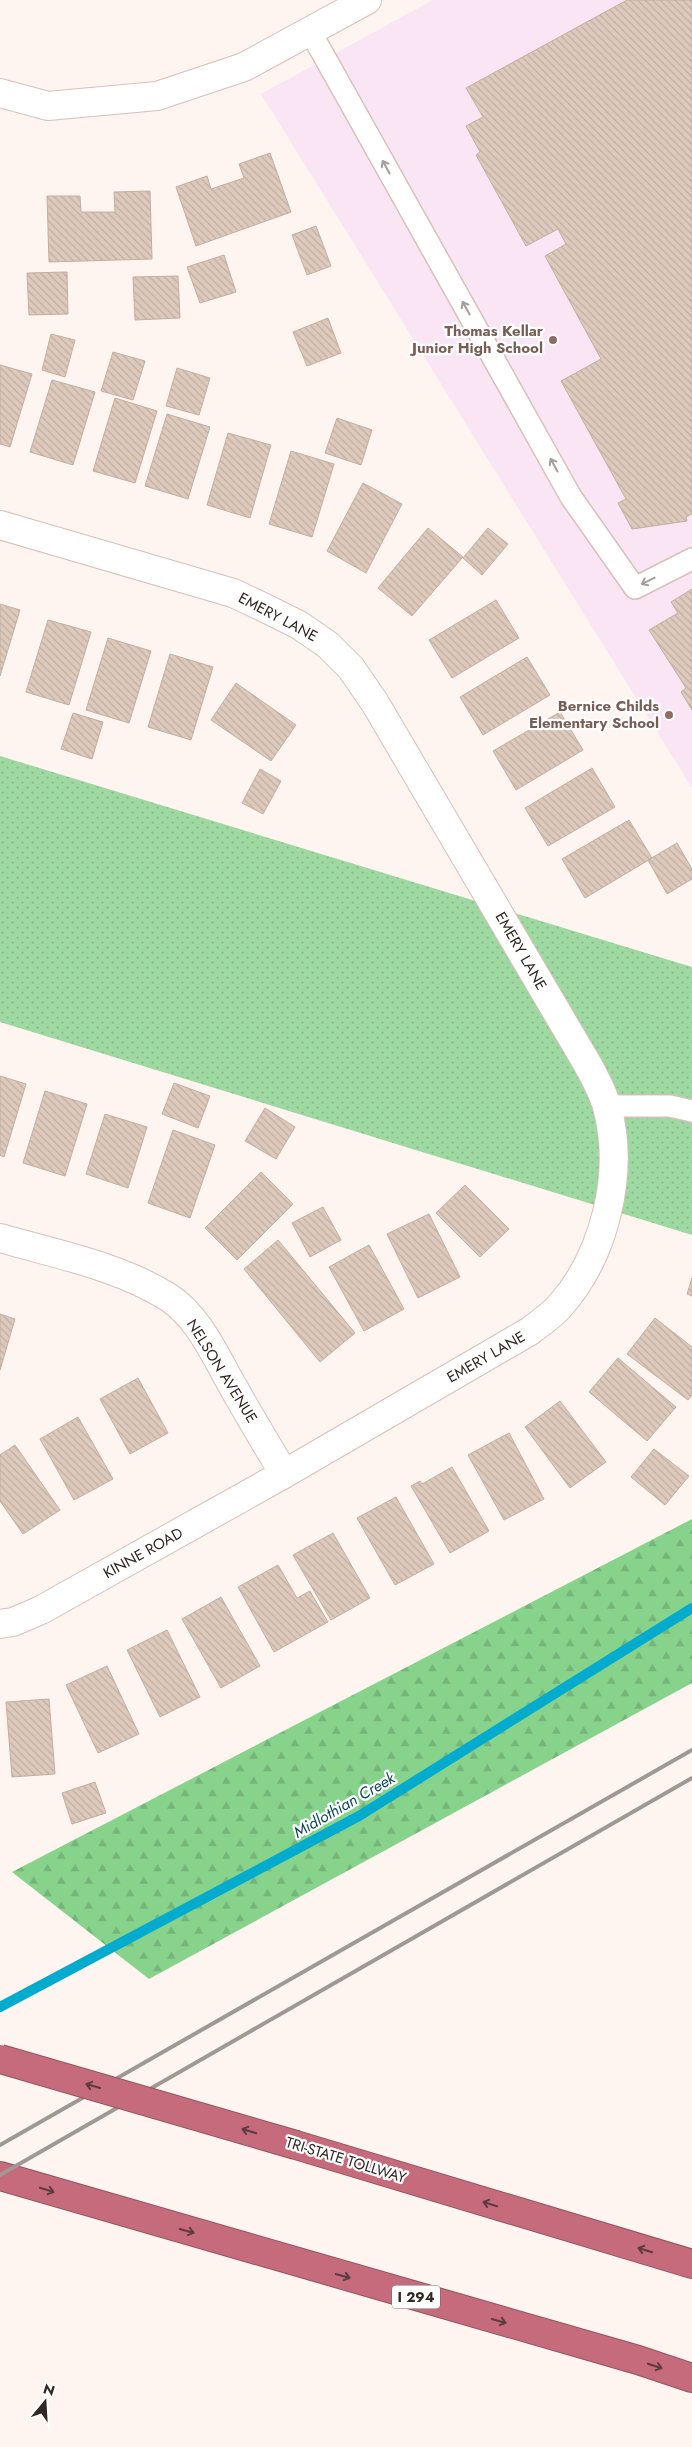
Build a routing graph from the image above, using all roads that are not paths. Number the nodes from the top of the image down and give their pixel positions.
1 (368, 0) edge
2 (310, 31) junction
3 (0, 93) edge
4 (0, 525) edge
5 (692, 559) edge
6 (607, 1106) junction
7 (692, 1110) edge
8 (0, 1238) edge
9 (284, 1474) junction
10 (0, 1624) edge
11 (0, 2060) edge
12 (0, 2176) edge
13 (692, 2264) edge
14 (692, 2378) edge

1 - 2 street
2 - 3 street
5 -> 2 lane
4 - 6 street, EMERY LANE
6 - 7 lane
6 - 9 street, EMERY LANE
8 - 9 street, NELSON AVENUE
9 - 10 street, KINNE ROAD
13 -> 11 highway, TRI-STATE TOLLWAY, bridge
12 -> 14 highway, I 294

